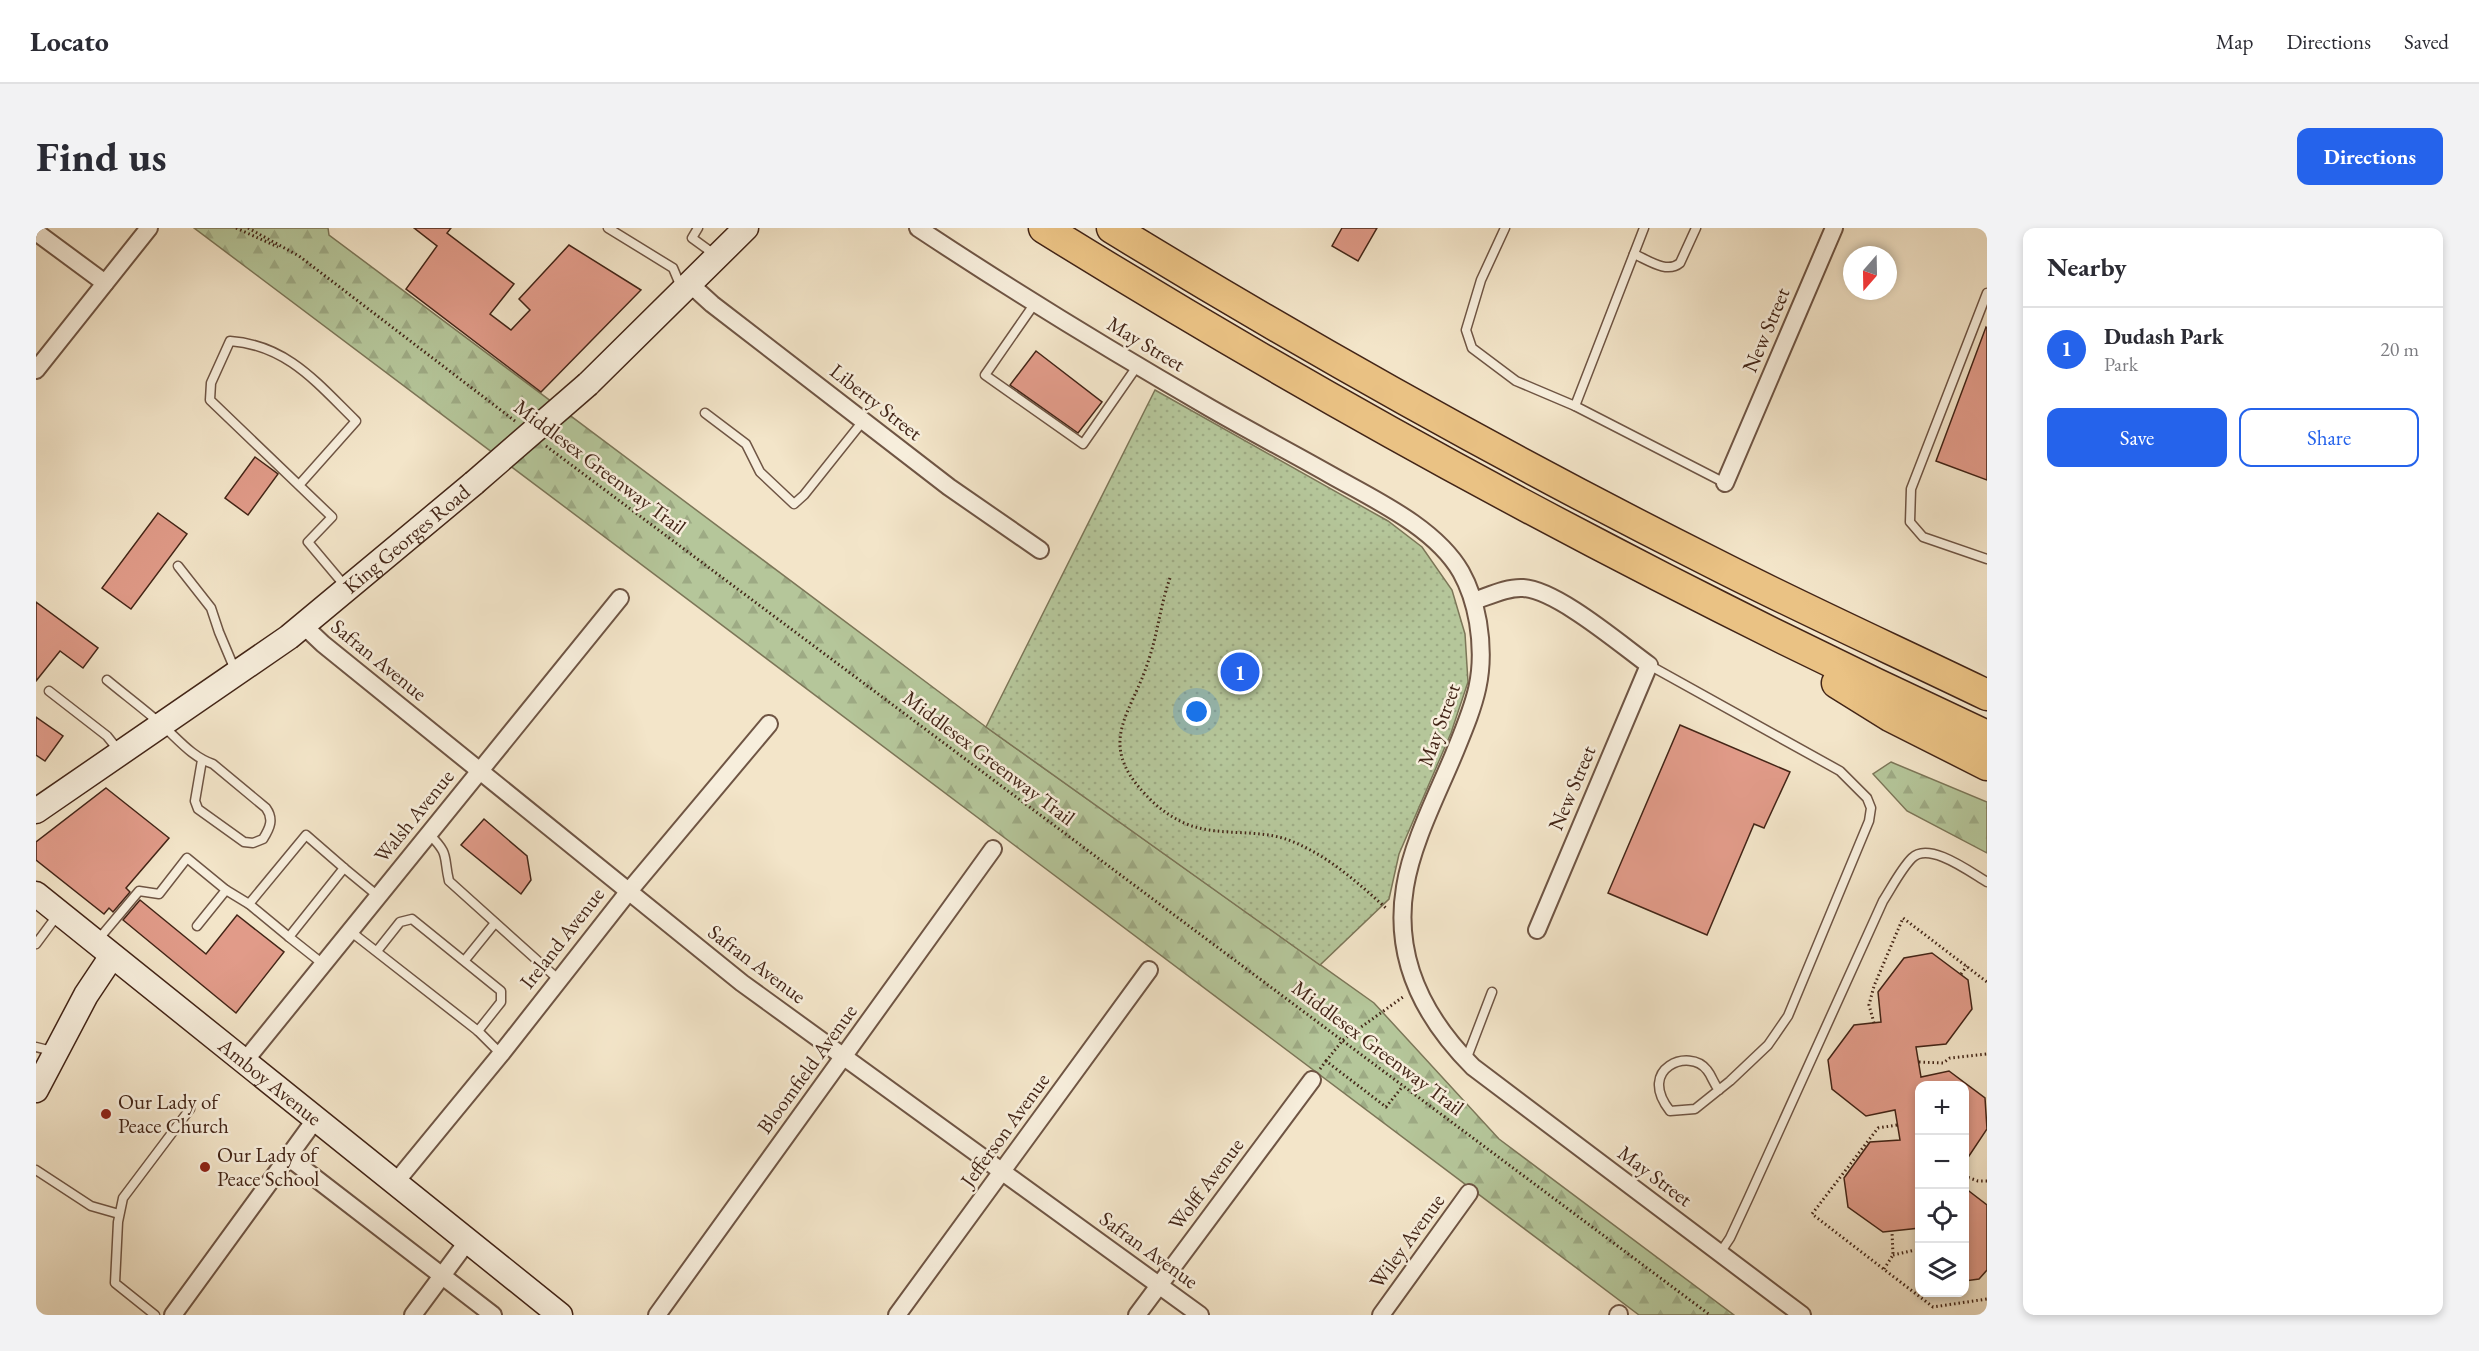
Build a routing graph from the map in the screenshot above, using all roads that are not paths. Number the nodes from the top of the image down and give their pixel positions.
1 (149, 228) edge
2 (608, 228) edge
3 (698, 228) edge
4 (746, 228) edge
5 (918, 228) edge
6 (1044, 228) edge
7 (1112, 228) edge
8 (1505, 228) edge
9 (1644, 228) edge
10 (1696, 228) edge
11 (1834, 228) edge
12 (36, 232) edge
13 (1634, 254) junction
14 (717, 256) junction
15 (105, 283) junction
16 (686, 287) junction
17 (1987, 293) edge
18 (1035, 303) junction
19 (1138, 365) junction
20 (36, 370) edge
21 (1575, 406) junction
22 (705, 413) dead end
23 (863, 421) junction
24 (1725, 483) joint
25 (300, 484) junction
26 (1040, 550) dead end
27 (1987, 559) edge
28 (178, 566) dead end
29 (347, 589) junction
30 (620, 598) dead end
31 (1474, 601) junction
32 (1718, 608) junction
33 (304, 626) junction
34 (1847, 628) junction
35 (1649, 664) junction
36 (237, 673) junction
37 (107, 680) dead end
38 (1987, 686) edge
39 (49, 691) dead end
40 (1987, 695) edge
41 (769, 724) dead end
42 (162, 725) junction
43 (1987, 736) edge
44 (121, 753) junction
45 (202, 760) junction
46 (1987, 765) edge
47 (480, 771) junction
48 (36, 811) edge
49 (429, 834) junction
50 (993, 849) dead end
51 (344, 868) junction
52 (1987, 882) edge
53 (226, 890) junction
54 (629, 891) junction
55 (36, 894) edge
56 (378, 896) junction
57 (249, 904) junction
58 (59, 913) junction
59 (495, 923) junction
60 (197, 926) dead end
61 (1537, 930) dead end
62 (350, 931) junction
63 (289, 937) junction
64 (36, 944) edge
65 (104, 949) junction
66 (377, 951) junction
67 (465, 960) junction
68 (323, 964) junction
69 (1149, 970) dead end
70 (558, 979) junction
71 (1492, 992) dead end
72 (478, 1031) junction
73 (46, 1049) edge
74 (501, 1054) junction
75 (844, 1057) junction
76 (1466, 1060) junction
77 (244, 1062) junction
78 (1312, 1080) road end
79 (36, 1090) edge
80 (1719, 1090) junction
81 (190, 1109) dead end
82 (315, 1120) junction
83 (288, 1156) junction
84 (36, 1170) edge
85 (1003, 1172) junction
86 (394, 1183) junction
87 (1469, 1193) dead end
88 (119, 1214) junction
89 (467, 1242) junction
90 (1720, 1253) junction
91 (442, 1276) junction
92 (1159, 1285) junction
93 (155, 1315) edge
94 (173, 1315) edge
95 (413, 1315) edge
96 (493, 1315) edge
97 (560, 1315) edge
98 (657, 1315) edge
99 (897, 1315) edge
100 (1137, 1315) edge
101 (1200, 1315) edge
102 (1381, 1315) edge
103 (1802, 1315) edge

1 - 15 street
2 - 16 lane
3 - 14 lane
4 - 14 street, King Georges Road
5 - 18 street, May Street
6 - 32 highway
7 - 34 highway
8 - 21 lane
9 - 13 lane
10 - 13 lane
11 - 24 street, New Street
12 - 15 street
13 - 21 lane
14 - 16 street, King Georges Road
15 - 20 street
16 - 23 street, Liberty Street
16 - 29 street, King Georges Road, bridge
17 - 27 lane
18 - 19 street, May Street
18 - 19 lane
19 - 31 street, May Street
21 - 24 lane
22 - 23 lane
23 - 26 street, Liberty Street
25 - 25 lane
25 - 29 lane
28 - 36 lane
29 - 33 street, King Georges Road
30 - 47 street, Walsh Avenue
31 - 35 street
31 - 76 street, May Street
32 - 43 highway
32 - 46 highway
33 - 36 street, King Georges Road
33 - 47 street, Safran Avenue
34 - 38 highway
34 - 40 highway
35 - 61 street, New Street
35 - 80 lane
36 - 42 street, King Georges Road
37 - 42 lane
39 - 44 lane
41 - 54 street, Ireland Avenue
42 - 44 street, King Georges Road
42 - 45 lane
44 - 48 street, King Georges Road
45 - 45 lane
47 - 49 street, Walsh Avenue
47 - 54 street, Safran Avenue
49 - 56 street, Walsh Avenue
49 - 59 lane
50 - 75 street, Bloomfield Avenue
51 - 56 lane
51 - 57 lane
51 - 63 lane
52 - 90 lane
53 - 57 lane
53 - 60 lane
53 - 65 lane
54 - 70 street, Ireland Avenue
54 - 75 street, Safran Avenue
55 - 58 street, Amboy Avenue
56 - 62 street, Walsh Avenue
57 - 63 lane
58 - 64 lane
58 - 65 street, Amboy Avenue
59 - 67 lane
59 - 70 lane
62 - 66 lane
62 - 68 street, Walsh Avenue
63 - 68 lane
65 - 73 street
65 - 77 street, Amboy Avenue
66 - 67 lane
66 - 72 lane
67 - 72 lane
68 - 77 street, Walsh Avenue
69 - 85 street, Jefferson Avenue
70 - 74 street, Ireland Avenue
71 - 76 lane
72 - 74 lane
73 - 79 street
74 - 86 street, Ireland Avenue
75 - 85 street, Safran Avenue
75 - 98 street, Bloomfield Avenue
76 - 90 street, May Street
77 - 82 street, Amboy Avenue
78 - 92 street, Wolff Avenue
80 - 80 lane
81 - 88 lane
82 - 83 street
82 - 86 street, Amboy Avenue
83 - 91 street
83 - 94 street
84 - 88 lane
85 - 92 street, Safran Avenue
85 - 99 street, Jefferson Avenue
86 - 89 street, Amboy Avenue
87 - 102 street, Wiley Avenue
88 - 93 lane
89 - 91 street
89 - 97 street, Amboy Avenue
90 - 103 street, May Street
91 - 95 street
91 - 96 street
92 - 100 street, Wolff Avenue
92 - 101 street, Safran Avenue

